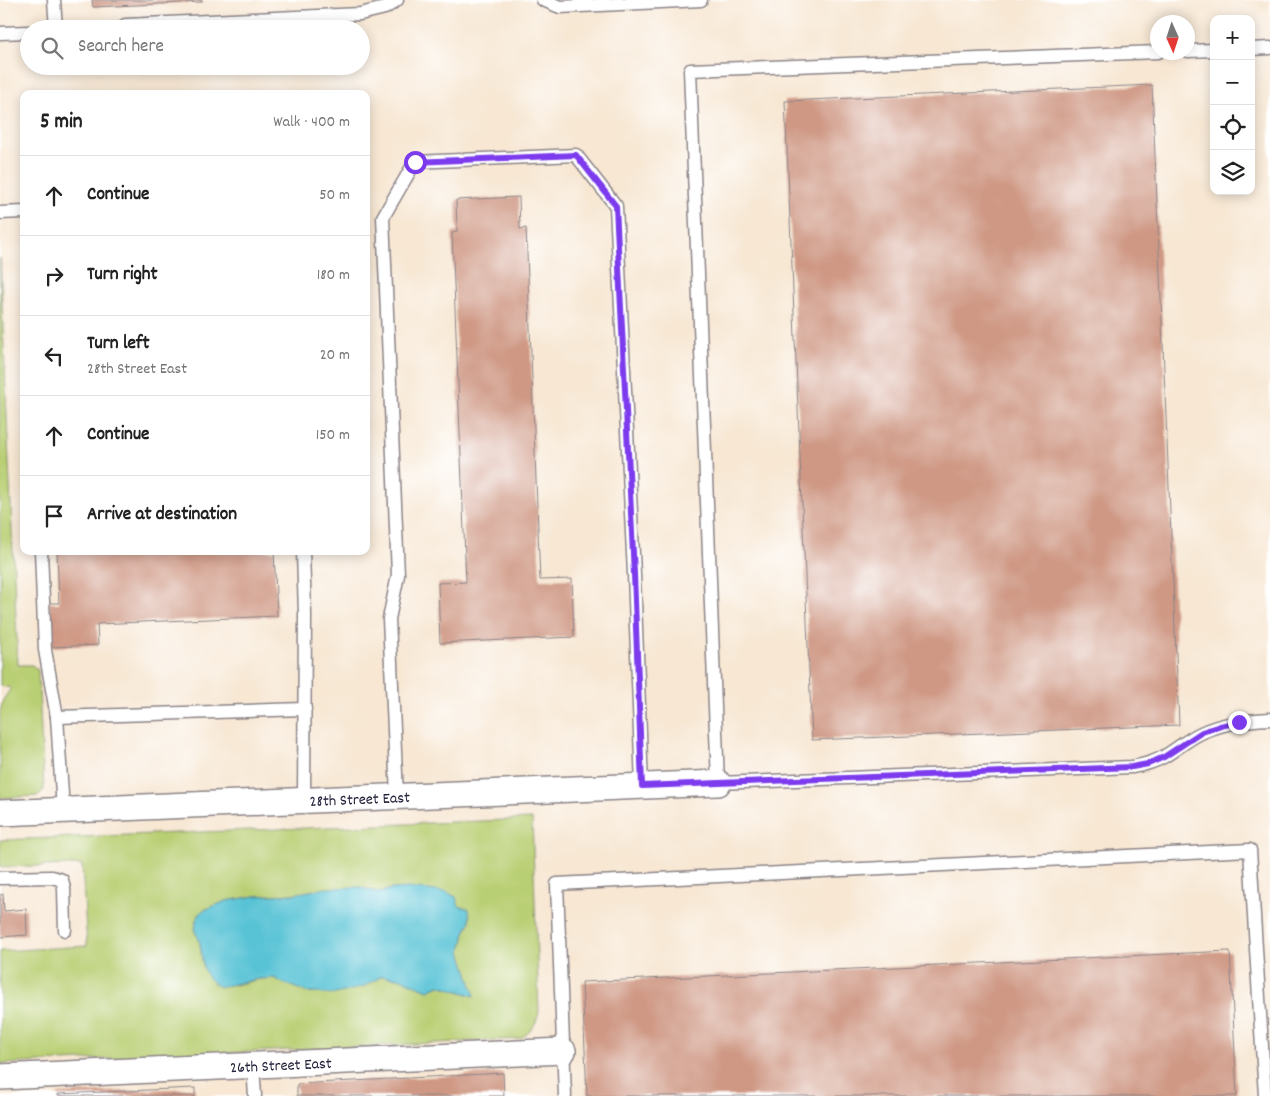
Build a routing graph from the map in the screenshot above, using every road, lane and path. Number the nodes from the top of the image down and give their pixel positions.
1 (54, 0) edge
2 (397, 0) edge
3 (543, 0) edge
4 (701, 0) edge
5 (55, 20) edge
6 (232, 20) edge
7 (20, 32) edge
8 (0, 33) edge
9 (1255, 48) edge
10 (1270, 48) edge
11 (1210, 50) edge
12 (1195, 51) edge
13 (1150, 52) edge
14 (20, 212) edge
15 (0, 213) edge
16 (41, 555) edge
17 (303, 555) edge
18 (304, 709) junction
19 (56, 717) junction
20 (1270, 719) edge
21 (718, 783) junction
22 (642, 786) junction
23 (397, 796) junction
24 (304, 800) junction
25 (63, 810) junction
26 (0, 813) edge
27 (0, 878) edge
28 (65, 930) dead end
29 (563, 1051) junction
30 (253, 1065) junction
31 (0, 1077) edge
32 (255, 1096) edge
33 (565, 1096) edge
34 (1265, 1096) edge

1 - 5 lane
2 - 6 lane
3 - 4 lane
7 - 8 lane
9 - 10 lane
11 - 12 lane
13 - 21 lane
14 - 15 lane
16 - 19 lane
17 - 18 lane
18 - 19 lane
18 - 24 lane
19 - 25 lane
20 - 21 lane
21 - 22 street, 28th Street East
22 - 23 street, 28th Street East
22 - 23 lane
23 - 24 street, 28th Street East
24 - 25 street, 28th Street East
25 - 26 street, 28th Street East
27 - 28 lane
29 - 30 street, 26th Street East
29 - 33 lane
29 - 34 lane
30 - 31 street, 26th Street East
30 - 32 lane

